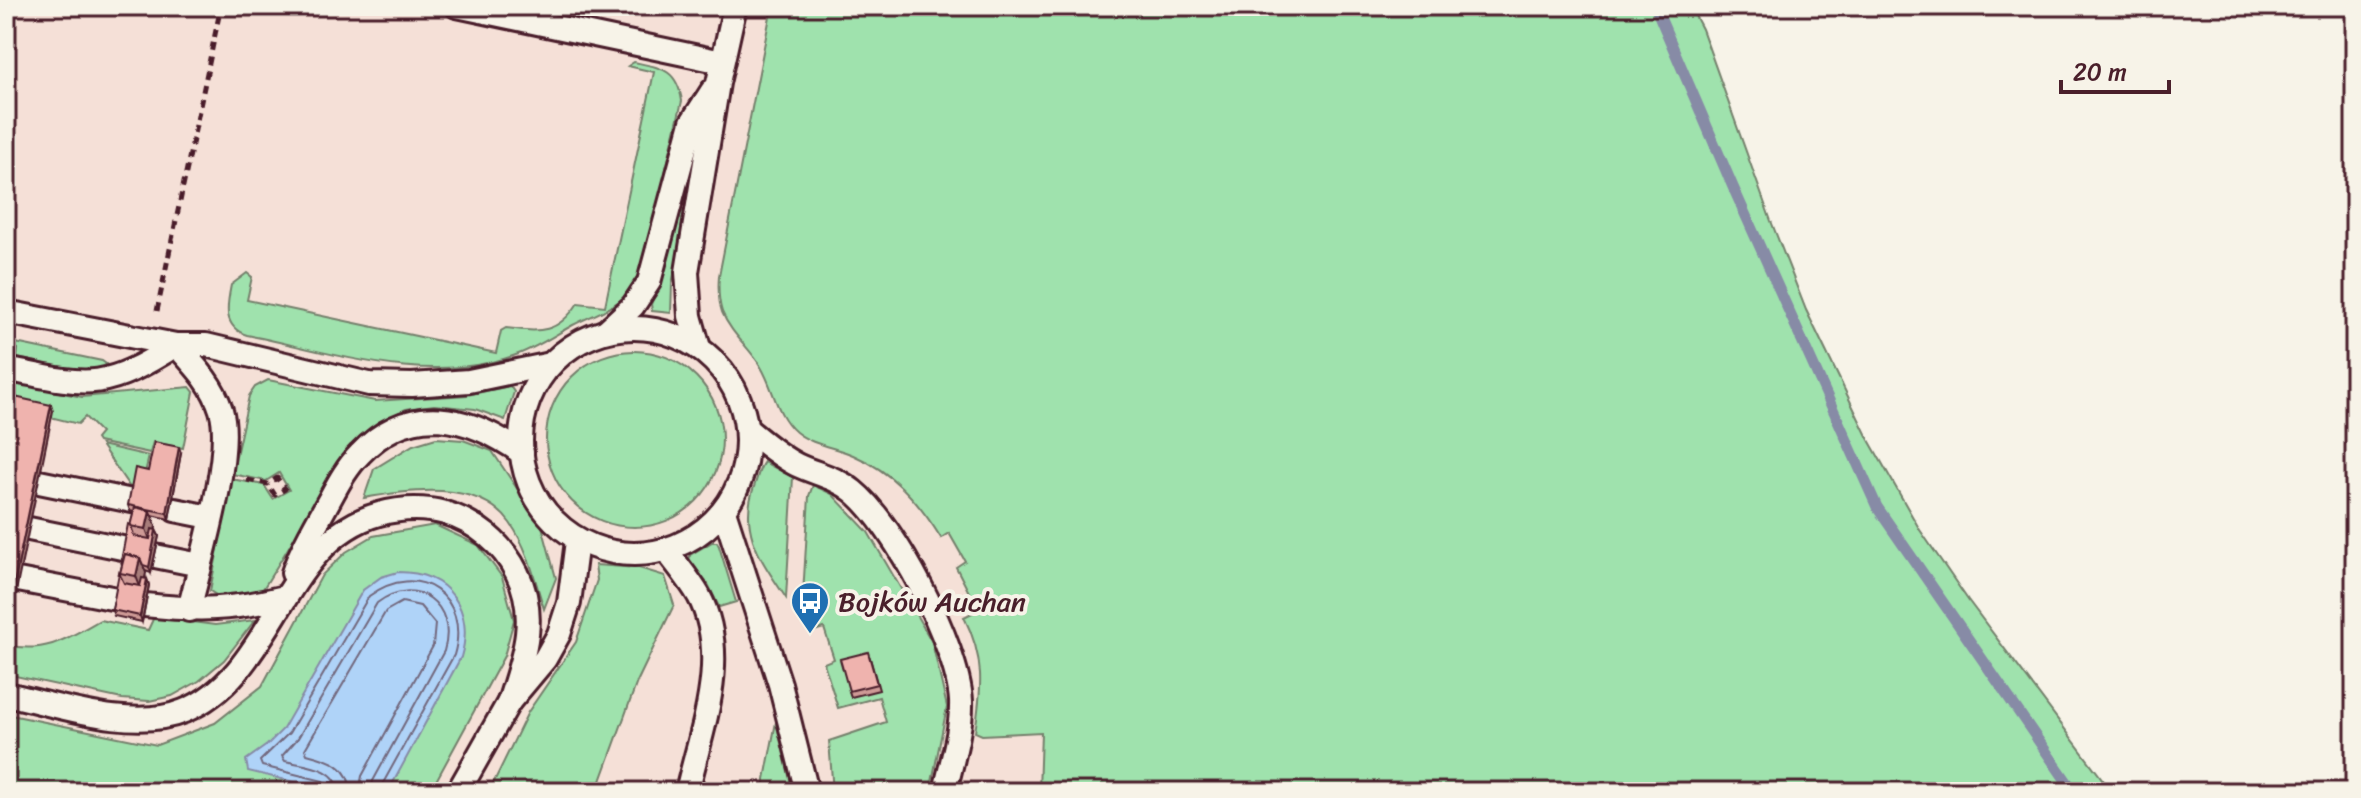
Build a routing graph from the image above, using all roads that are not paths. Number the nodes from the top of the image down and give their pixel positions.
1 (457, 6) edge
2 (735, 6) edge
3 (720, 73) junction
4 (6, 312) edge
5 (606, 331) junction
6 (176, 345) junction
7 (699, 348) junction
8 (551, 364) junction
9 (6, 369) edge
10 (747, 429) junction
11 (522, 453) junction
12 (39, 482) edge
13 (137, 502) edge
14 (175, 510) dead end
15 (724, 511) junction
16 (210, 517) junction
17 (29, 529) edge
18 (577, 541) junction
19 (127, 549) edge
20 (666, 550) junction
21 (155, 556) edge
22 (200, 565) junction
23 (18, 580) edge
24 (285, 597) junction
25 (117, 599) edge
26 (145, 605) edge
27 (189, 610) junction
28 (6, 694) edge
29 (509, 702) junction
30 (458, 792) edge
31 (687, 792) edge
32 (807, 792) edge
33 (945, 792) edge

1 - 3 lane
2 - 3 lane
3 - 5 lane
3 - 7 lane
4 - 6 lane
5 - 7 lane
5 - 8 lane
6 - 8 lane
6 - 9 lane
6 - 16 lane
7 - 10 lane
8 - 11 lane
10 - 15 lane
10 - 33 lane
11 - 18 lane
11 - 24 lane
12 - 13 lane
14 - 16 lane
15 - 20 lane
15 - 32 lane
16 - 22 lane
17 - 19 lane
18 - 20 lane
18 - 29 lane
20 - 31 lane
21 - 22 lane
22 - 27 lane
23 - 25 lane
24 - 27 lane
24 - 28 lane
24 - 29 lane
26 - 27 lane
29 - 30 lane

